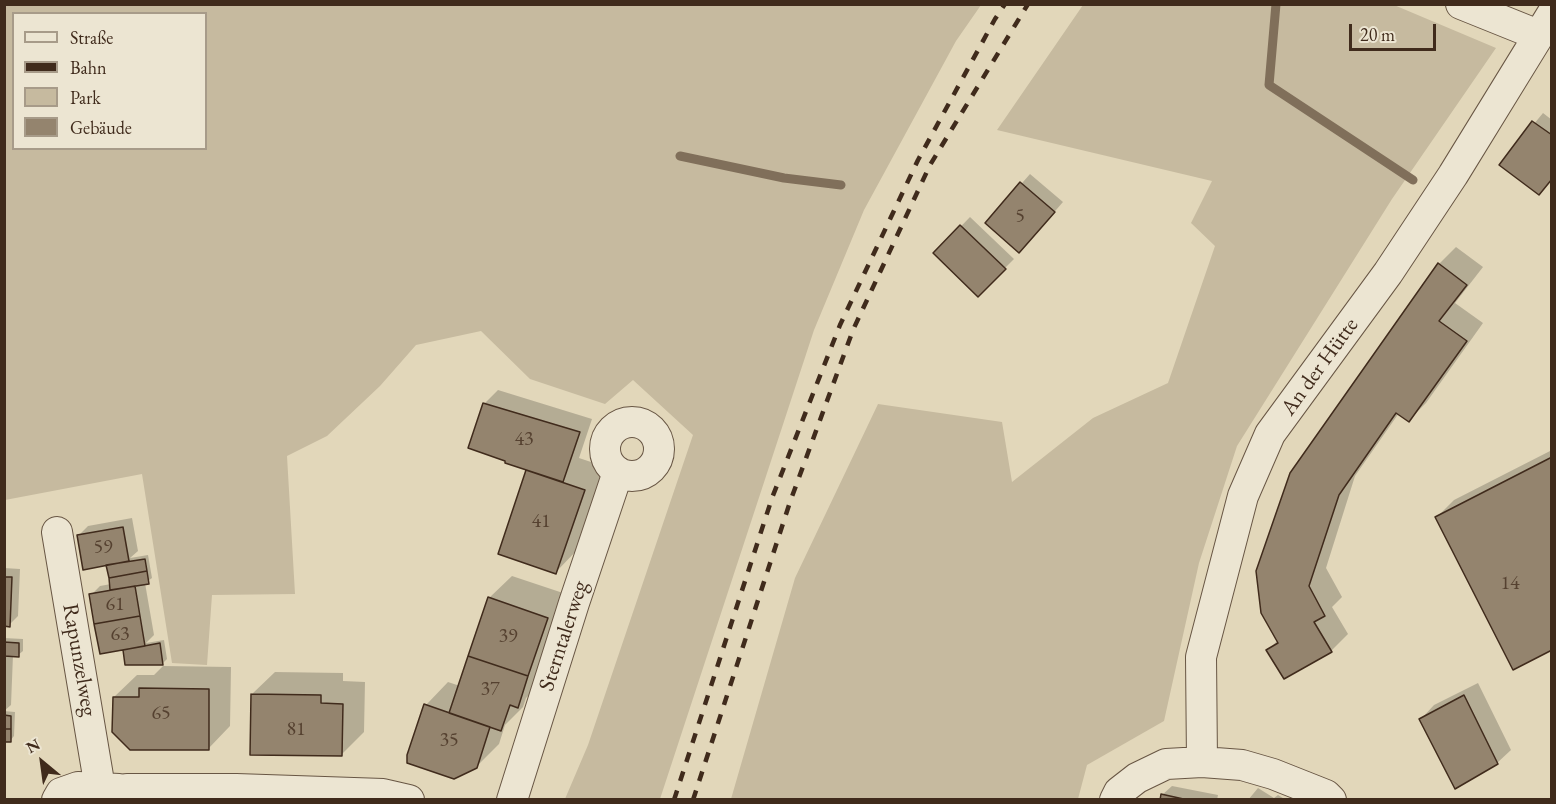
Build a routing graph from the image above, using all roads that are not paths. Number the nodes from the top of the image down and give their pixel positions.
1 (1461, 4) edge
2 (1545, 24) edge
3 (618, 472) dead end
4 (57, 532) dead end
5 (1202, 762) junction
6 (118, 792) edge
7 (57, 800) edge
8 (409, 800) edge
9 (512, 800) edge
10 (1115, 800) edge
11 (1331, 800) edge

1 - 2 street
2 - 5 street, An der Hütte
3 - 9 street, Sterntalerweg
4 - 6 street, Rapunzelweg
5 - 10 street
5 - 11 street
6 - 7 street
6 - 8 street

